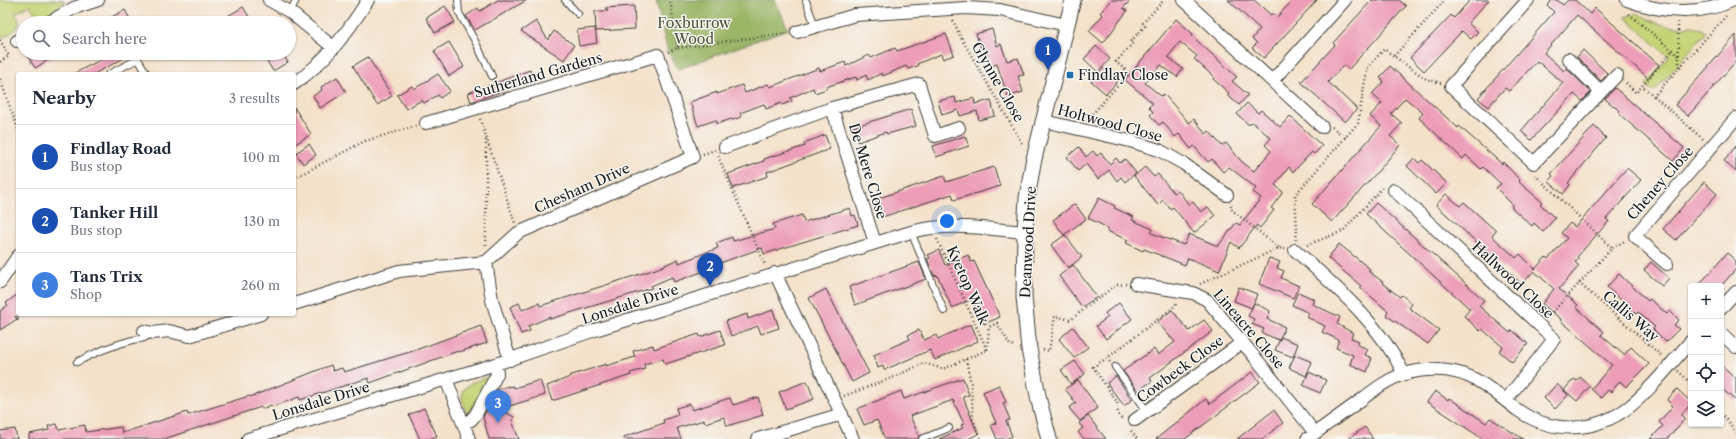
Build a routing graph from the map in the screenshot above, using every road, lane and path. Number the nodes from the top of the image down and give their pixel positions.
1 (98, 0) edge
2 (269, 0) edge
3 (296, 0) edge
4 (368, 0) edge
5 (458, 0) edge
6 (565, 0) edge
7 (670, 0) edge
8 (1073, 0) edge
9 (1164, 0) edge
10 (1184, 0) edge
11 (1345, 0) edge
12 (1445, 0) edge
13 (1528, 0) edge
14 (806, 1) dead end
15 (72, 4) edge
16 (1625, 5) edge
17 (1733, 6) edge
18 (949, 10) junction
19 (1677, 11) junction
20 (290, 12) junction
21 (578, 14) dead end
22 (57, 16) edge
23 (295, 16) edge
24 (296, 17) edge
25 (1066, 25) junction
26 (815, 26) junction
27 (797, 32) joint
28 (0, 40) edge
29 (334, 48) junction
30 (678, 48) junction
31 (1673, 50) junction
32 (658, 55) junction
33 (1394, 56) junction
34 (1679, 56) junction
35 (1568, 59) dead end
36 (136, 60) edge
37 (139, 60) edge
38 (0, 62) edge
39 (1679, 68) junction
40 (113, 72) edge
41 (146, 72) edge
42 (1617, 75) joint
43 (492, 76) dead end
44 (0, 81) edge
45 (1272, 81) junction
46 (296, 83) edge
47 (1451, 86) junction
48 (1642, 86) junction
49 (1601, 92) junction
50 (1654, 96) junction
51 (476, 108) junction
52 (832, 108) junction
53 (1736, 118) edge
54 (1044, 121) junction
55 (426, 123) joint
56 (16, 124) edge
57 (1322, 127) dead end
58 (960, 128) dead end
59 (1079, 129) junction
60 (486, 138) junction
61 (1712, 146) junction
62 (725, 147) dead end
63 (693, 156) junction
64 (1033, 163) junction
65 (1534, 163) junction
66 (296, 177) edge
67 (1394, 190) joint
68 (1227, 195) joint
69 (932, 227) junction
70 (910, 232) junction
71 (1025, 232) junction
72 (518, 233) junction
73 (1634, 236) junction
74 (875, 243) junction
75 (1279, 248) junction
76 (1612, 248) junction
77 (1295, 250) junction
78 (16, 259) edge
79 (486, 262) junction
80 (1667, 264) dead end
81 (772, 275) junction
82 (0, 282) edge
83 (1578, 283) junction
84 (1136, 284) joint
85 (1182, 291) junction
86 (1736, 292) edge
87 (296, 303) edge
88 (1724, 305) edge
89 (944, 311) dead end
90 (255, 316) edge
91 (1540, 326) junction
92 (148, 332) joint
93 (1724, 336) edge
94 (1243, 342) junction
95 (1688, 344) edge
96 (1736, 346) edge
97 (1029, 349) junction
98 (987, 350) junction
99 (1107, 358) junction
100 (966, 359) junction
101 (510, 360) junction
102 (77, 362) dead end
103 (496, 364) junction
104 (1670, 364) junction
105 (1115, 367) joint
106 (1404, 374) junction
107 (446, 379) junction
108 (835, 400) junction
109 (1506, 400) junction
110 (1147, 411) junction
111 (842, 414) junction
112 (1724, 417) edge
113 (1135, 420) dead end
114 (463, 423) junction
115 (949, 428) dead end
116 (1736, 432) edge
117 (1311, 436) edge
118 (248, 439) edge
119 (469, 439) edge
120 (758, 439) edge
121 (853, 439) edge
122 (922, 439) edge
123 (981, 439) edge
124 (1049, 439) edge
125 (1137, 439) edge

1 - 15 street
2 - 20 street
3 - 20 lane
4 - 29 street
5 - 43 lane
6 - 21 lane
7 - 30 path
8 - 25 street, Deanwood Drive
9 - 59 path
10 - 45 street
11 - 45 street
12 - 33 path
13 - 47 street
14 - 26 lane
15 - 22 street
16 - 19 street
16 - 31 path
17 - 19 street
17 - 39 path
18 - 25 street
18 - 26 street
18 - 64 path, Glynne Close
19 - 34 path
20 - 23 street
24 - 29 street
25 - 54 street, Deanwood Drive
26 - 27 street
27 - 30 path
28 - 38 path
29 - 46 street
30 - 32 path
31 - 34 path
31 - 48 path
32 - 51 street, Sutherland Gardens
32 - 63 street
33 - 47 path
33 - 77 path
34 - 39 path
35 - 49 street
36 - 40 lane
37 - 41 lane
39 - 50 path
42 - 48 path
42 - 49 street
44 - 56 path
45 - 57 street
47 - 65 street
48 - 50 path
49 - 65 street
50 - 61 path
51 - 55 street, Sutherland Gardens
51 - 60 path
52 - 58 street
52 - 62 street
52 - 74 street, De Mere Close
53 - 61 street, Cheney Close
54 - 59 street, Holtwood Close
54 - 64 street, Deanwood Drive
55 - 66 path
59 - 68 street, Holtwood Close
60 - 72 path
60 - 79 path
61 - 73 street, Cheney Close
63 - 72 street, Chesham Drive
63 - 81 path
64 - 71 street, Deanwood Drive
65 - 76 path
67 - 77 path
67 - 91 street, Hallwood Close
68 - 75 path
69 - 70 street, Lonsdale Drive
69 - 71 street, Lonsdale Drive
69 - 98 path, Kyetop Walk
70 - 74 street, Lonsdale Drive
70 - 89 lane
71 - 97 street, Deanwood Drive
72 - 79 street, Chesham Drive
73 - 76 path
73 - 80 street, Cheney Close
74 - 81 street, Lonsdale Drive
75 - 77 path
75 - 85 path
76 - 83 path
77 - 106 street
78 - 82 street
79 - 87 street
79 - 101 street
81 - 101 street, Lonsdale Drive
81 - 108 street
83 - 91 path
83 - 104 path, Callis Way
84 - 85 street, Lineacre Close
84 - 97 path
85 - 94 street, Lineacre Close
85 - 99 path
86 - 88 street
90 - 92 street
91 - 109 street, Hallwood Close
92 - 102 lane
93 - 96 street
94 - 110 street, Cowbeck Close
94 - 117 street, Lineacre Close
95 - 104 street
97 - 98 path
97 - 124 street, Deanwood Drive
98 - 100 path
99 - 105 path
99 - 125 path
100 - 108 path
100 - 123 path
101 - 103 street, Lonsdale Drive
103 - 107 street, Lonsdale Drive
103 - 114 street
104 - 109 street
105 - 110 lane
106 - 109 street
106 - 117 street
107 - 114 street
107 - 118 street, Lonsdale Drive
108 - 111 street
110 - 113 street, Cowbeck Close
111 - 120 street
111 - 121 street
112 - 116 path
114 - 119 street
115 - 122 lane

